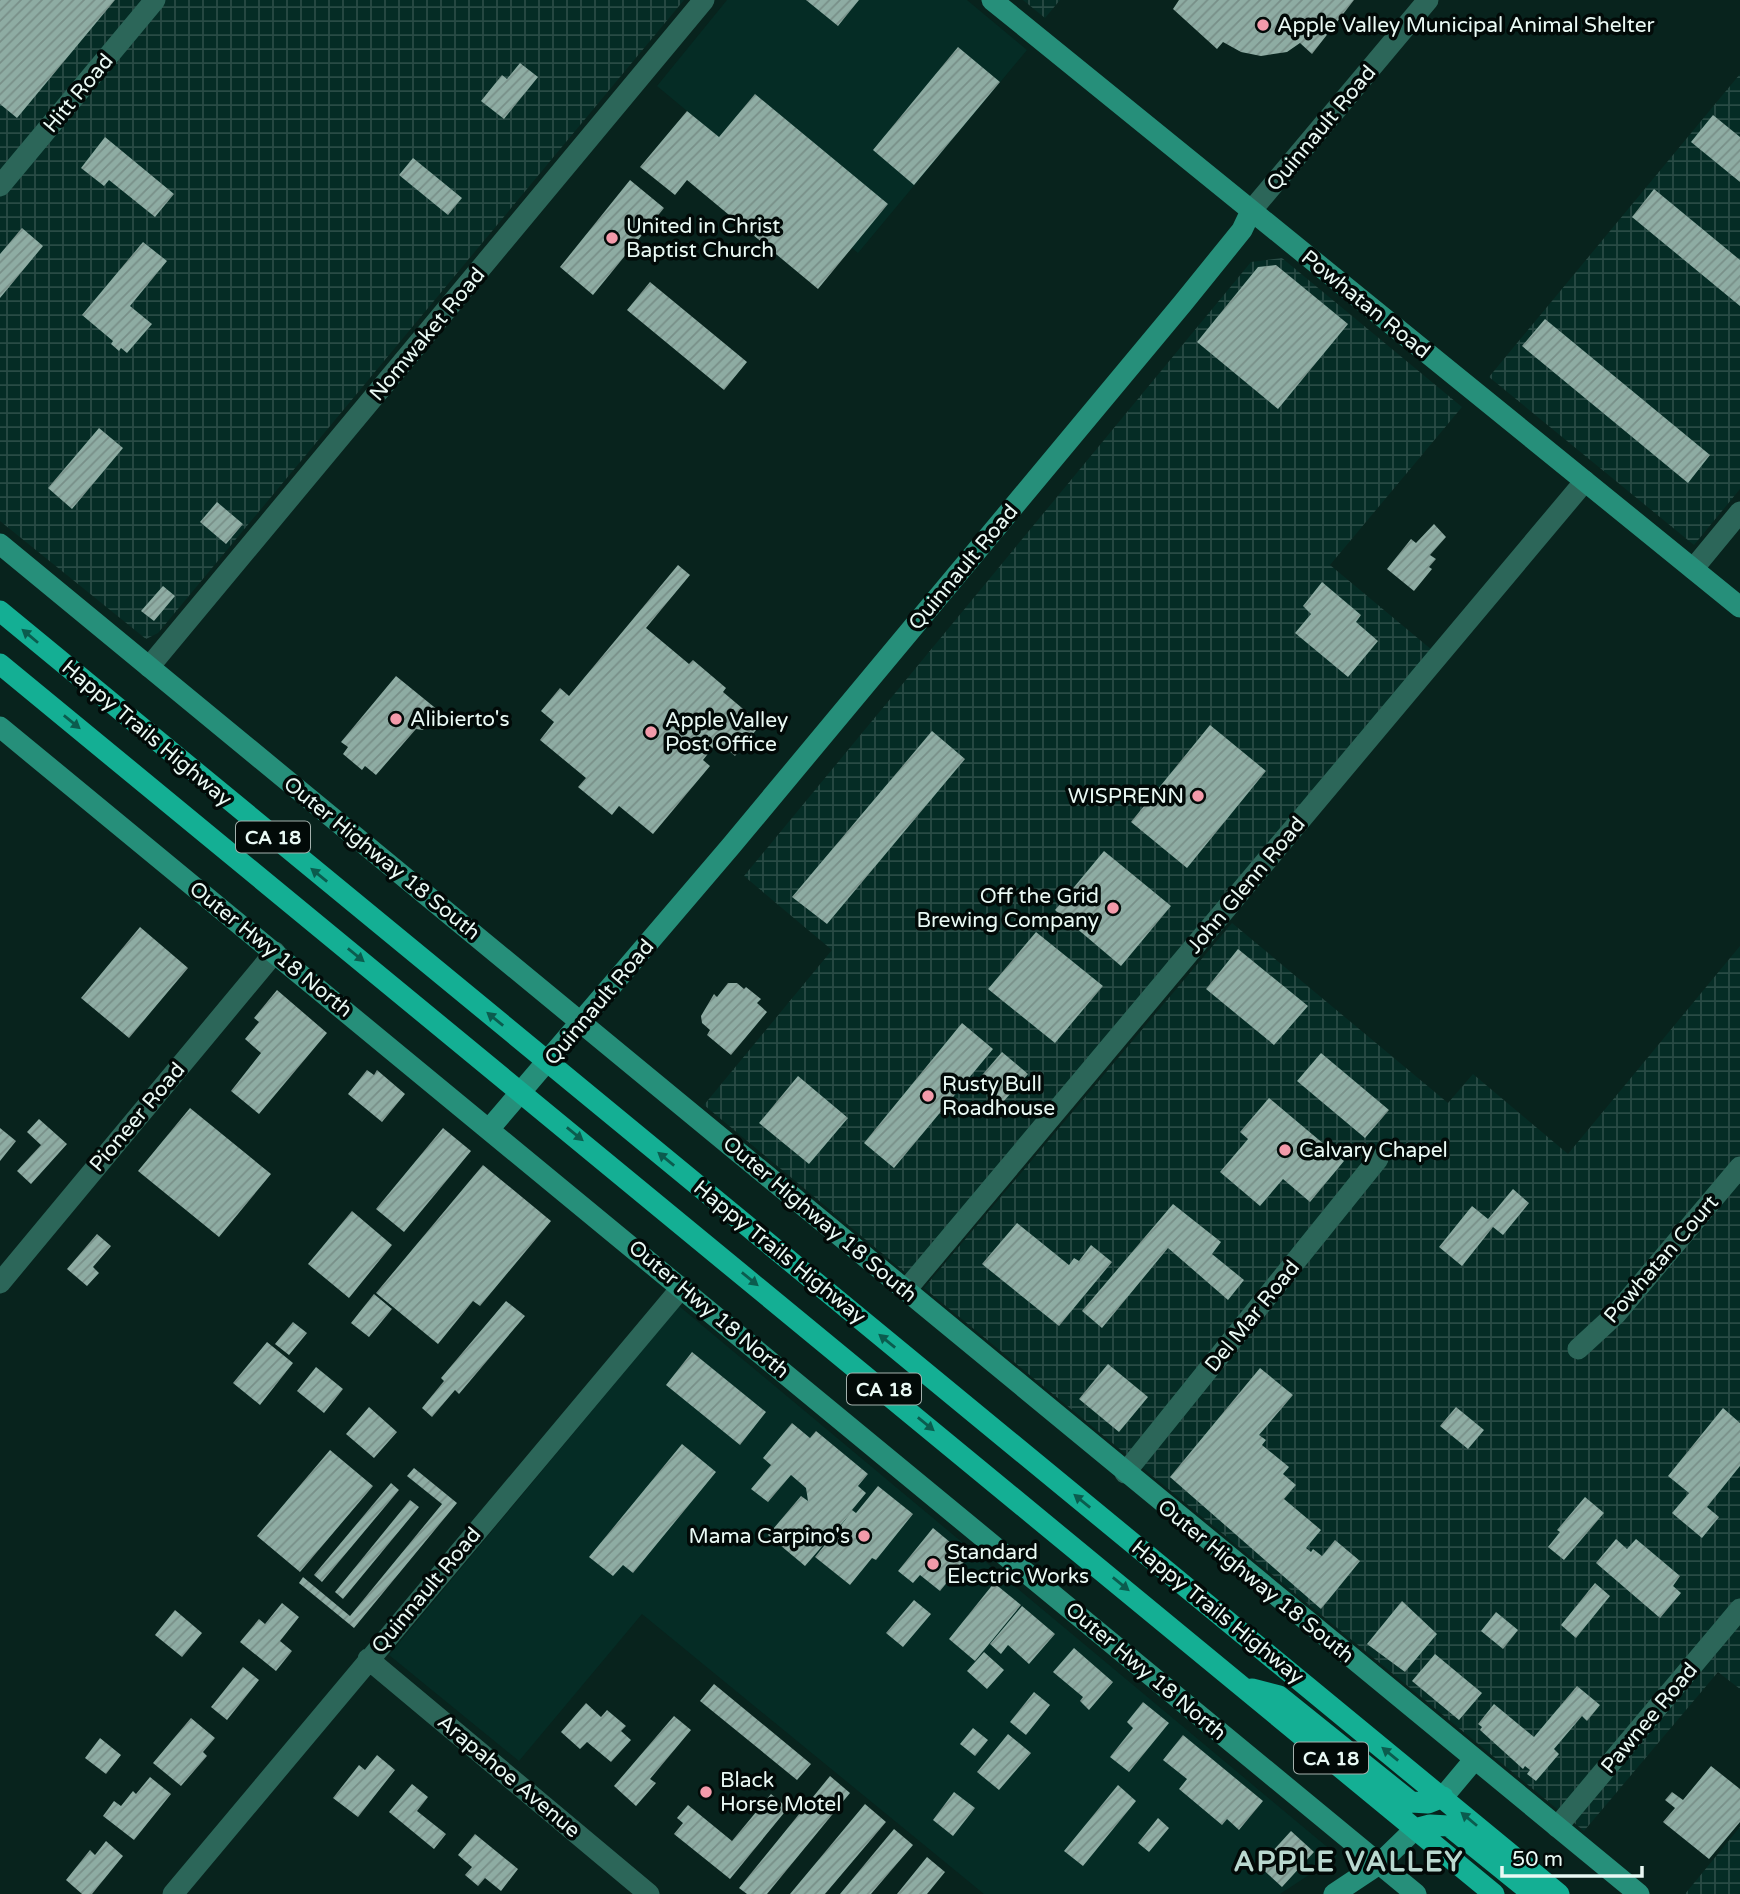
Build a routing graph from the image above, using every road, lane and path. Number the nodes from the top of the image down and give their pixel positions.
1 (155, 0) edge
2 (704, 0) edge
3 (992, 0) edge
4 (1428, 0) edge
5 (0, 186) edge
6 (1251, 211) junction
7 (1585, 481) junction
8 (1740, 512) edge
9 (0, 544) edge
10 (1693, 569) junction
11 (1740, 607) edge
12 (0, 611) edge
13 (0, 664) edge
14 (149, 667) junction
15 (0, 726) edge
16 (275, 952) junction
17 (581, 1022) junction
18 (548, 1063) junction
19 (522, 1091) junction
20 (490, 1128) junction
21 (1378, 1159) dead end
22 (1740, 1167) edge
23 (0, 1283) edge
24 (682, 1287) junction
25 (906, 1290) junction
26 (1578, 1349) dead end
27 (1125, 1473) junction
28 (1740, 1609) edge
29 (368, 1659) junction
30 (1247, 1688) junction
31 (1474, 1760) junction
32 (1443, 1797) junction
33 (1557, 1827) junction
34 (1415, 1829) junction
35 (1379, 1864) junction
36 (173, 1894) edge
37 (649, 1894) edge
38 (1334, 1894) edge
39 (1416, 1894) edge
40 (1494, 1894) edge
41 (1533, 1894) edge
42 (1559, 1894) edge
43 (1639, 1894) edge

1 - 5 street, Hitt Road
2 - 14 street, Nomwaket Road
3 - 6 street, Powhatan Road
4 - 6 street, Quinnault Road
6 - 7 street, Powhatan Road
6 - 17 street, Quinnault Road
7 - 10 street, Powhatan Road
7 - 25 street, John Glenn Road
8 - 10 street
9 - 14 street, Outer Highway 18 South
10 - 11 street, Powhatan Road
18 -> 12 main road, Happy Trails Highway / CA 18
13 -> 19 main road, Happy Trails Highway / CA 18
14 - 17 street, Outer Highway 18 South
15 - 16 street, Outer Hwy 18 North
16 - 20 street, Outer Hwy 18 North
16 - 23 street, Pioneer Road
17 - 18 street, Quinnault Road
17 - 25 street, Outer Highway 18 South
18 - 19 street, Quinnault Road
32 -> 18 main road, Happy Trails Highway / CA 18
19 - 20 street, Quinnault Road
19 -> 30 main road, Happy Trails Highway / CA 18
20 - 24 street, Outer Hwy 18 North
21 - 27 street, Del Mar Road
22 - 26 street, Powhatan Court
24 - 29 street, Quinnault Road
24 - 35 street, Outer Hwy 18 North
25 - 27 street, Outer Highway 18 South
27 - 31 street, Outer Highway 18 South
28 - 33 street, Pawnee Road
29 - 36 street, Quinnault Road
29 - 37 street, Arapahoe Avenue
30 - 32 main road
30 - 34 main road, Happy Trails Highway / CA 18
31 - 32 street
31 - 33 street, Outer Highway 18 South
42 -> 32 main road, Happy Trails Highway / CA 18
33 - 43 street, Outer Highway 18 South
34 - 35 street
34 - 40 main road, Happy Trails Highway / CA 18
34 - 41 main road
35 - 38 street
35 - 39 street, Outer Hwy 18 North

